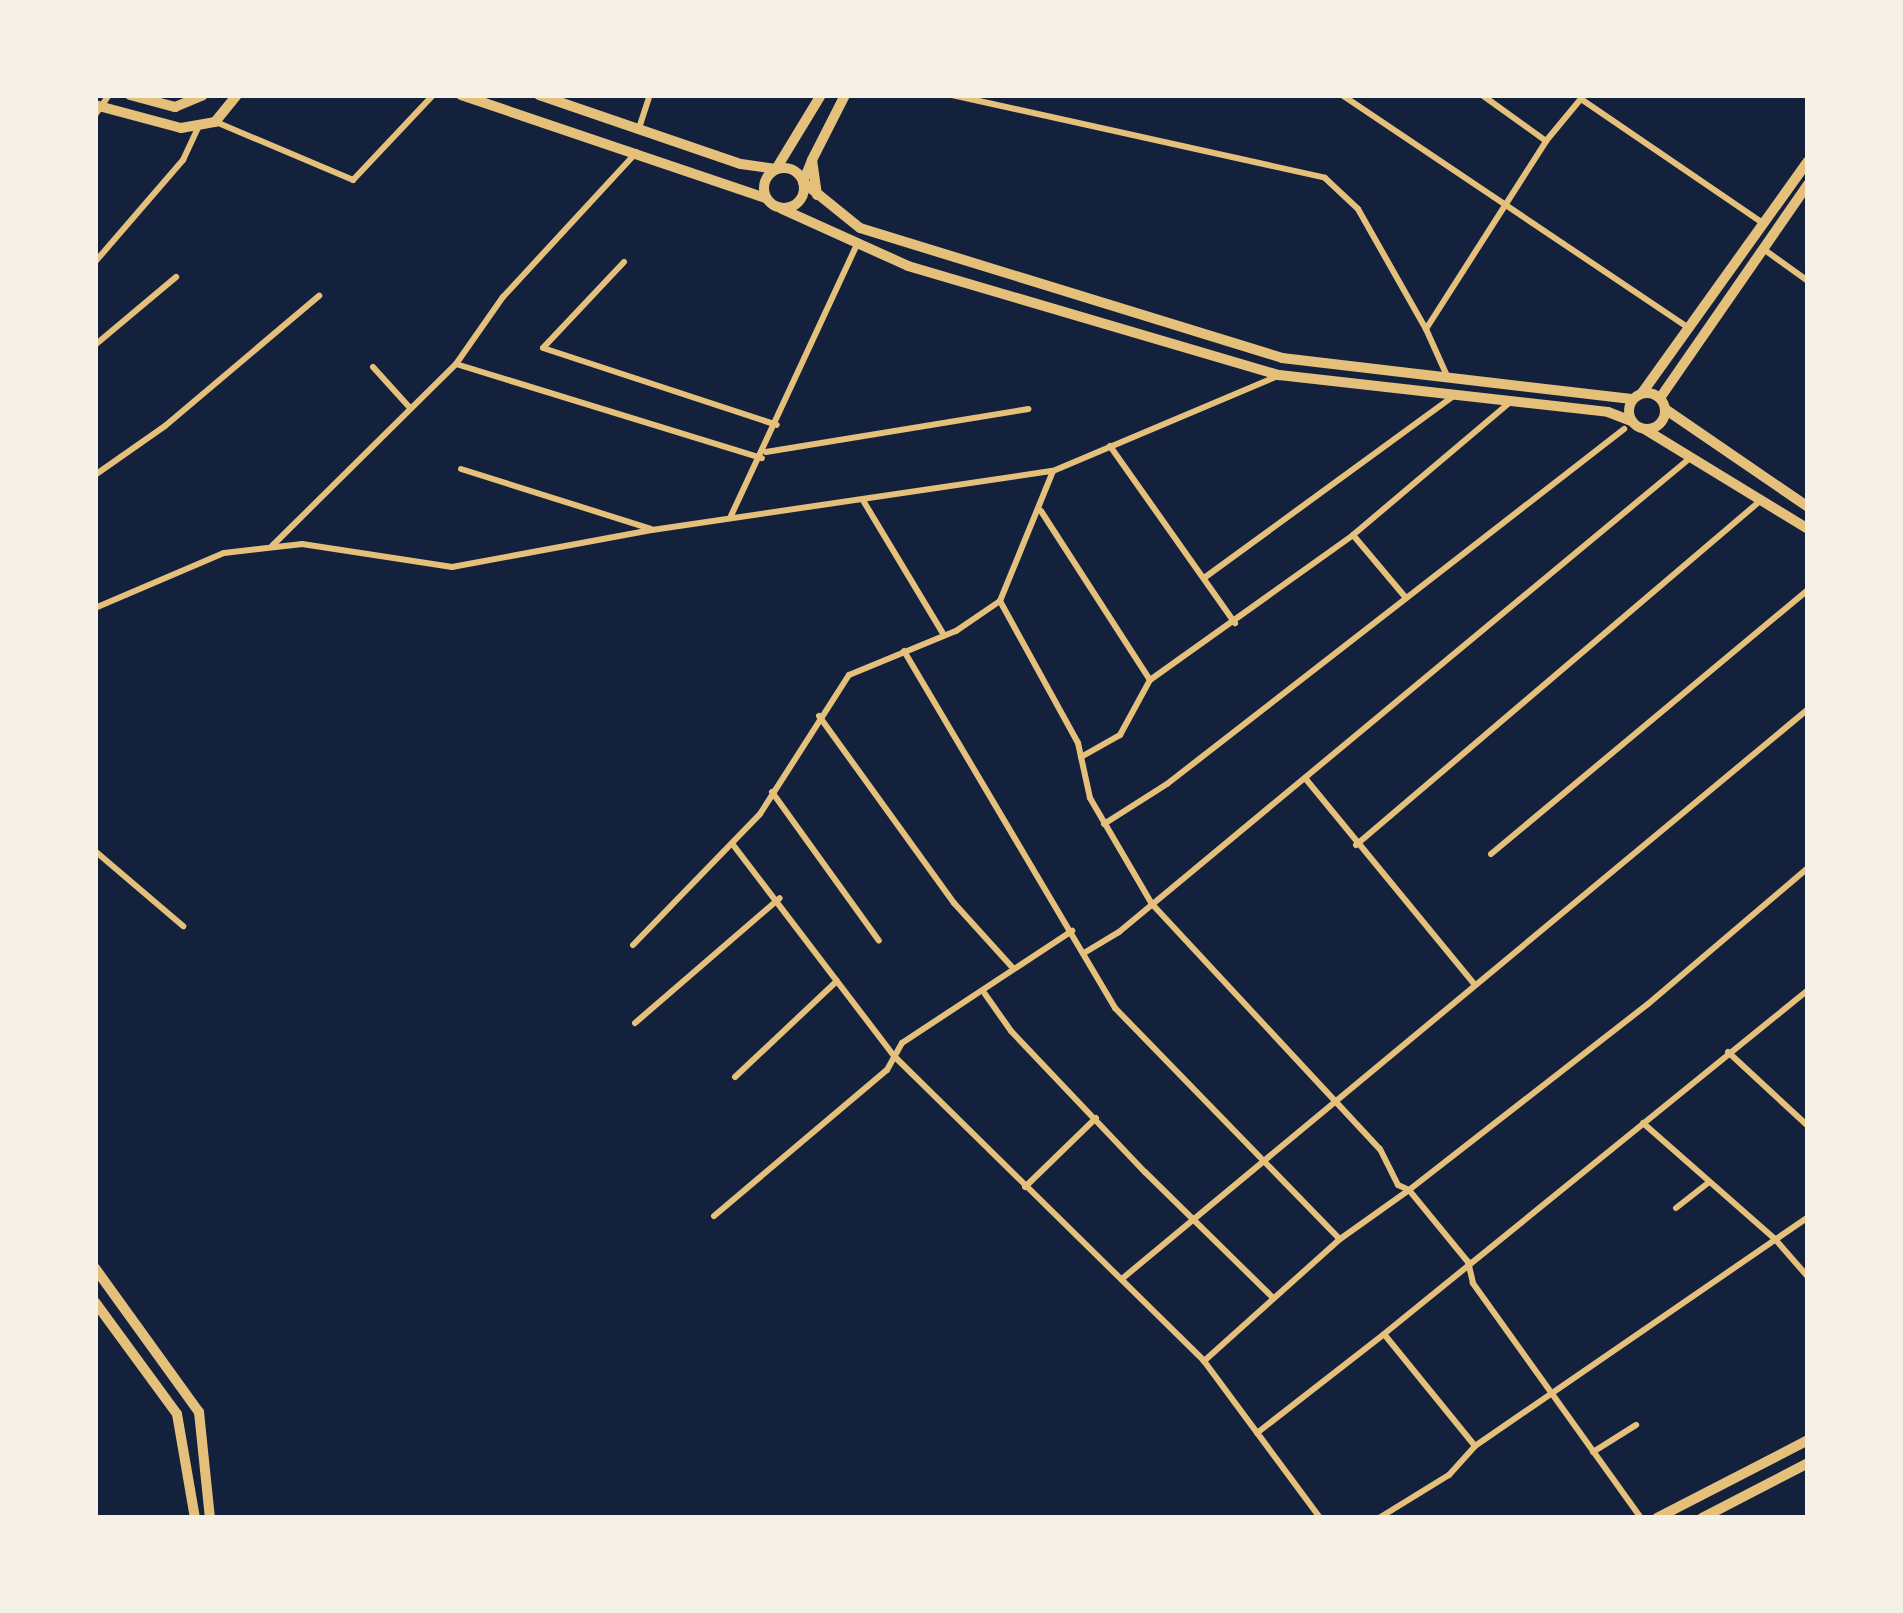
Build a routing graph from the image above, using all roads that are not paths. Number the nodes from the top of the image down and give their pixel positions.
1 (109, 95) edge
2 (130, 95) edge
3 (204, 95) edge
4 (237, 95) edge
5 (432, 95) edge
6 (461, 95) edge
7 (539, 95) edge
8 (650, 95) edge
9 (822, 95) edge
10 (845, 95) edge
11 (952, 95) edge
12 (1342, 95) edge
13 (1482, 95) edge
14 (1582, 97) edge
15 (98, 109) edge
16 (215, 122) junction
17 (640, 125) junction
18 (198, 126) junction
19 (1546, 142) junction
20 (790, 150) junction
21 (638, 151) junction
22 (812, 160) junction
23 (1808, 161) edge
24 (750, 165) junction
25 (776, 170) junction
26 (803, 182) junction
27 (1808, 184) edge
28 (817, 196) junction
29 (766, 198) junction
30 (1507, 204) junction
31 (782, 208) junction
32 (1763, 223) junction
33 (856, 246) junction
34 (1762, 248) junction
35 (95, 262) edge
36 (624, 262) dead end
37 (176, 276) dead end
38 (1808, 281) edge
39 (318, 296) dead end
40 (1687, 326) junction
41 (1426, 329) junction
42 (95, 344) edge
43 (456, 364) junction
44 (372, 367) dead end
45 (1279, 376) junction
46 (1449, 380) junction
47 (1638, 396) junction
48 (1452, 397) junction
49 (1509, 403) junction
50 (1662, 404) junction
51 (410, 408) junction
52 (1029, 409) dead end
53 (777, 425) junction
54 (1627, 425) junction
55 (1646, 430) junction
56 (1110, 446) junction
57 (763, 455) junction
58 (1689, 459) junction
59 (462, 469) dead end
60 (1053, 472) junction
61 (95, 475) edge
62 (1760, 501) junction
63 (864, 502) junction
64 (1808, 507) edge
65 (1040, 510) junction
66 (730, 519) junction
67 (1808, 529) edge
68 (652, 530) junction
69 (1353, 535) junction
70 (270, 548) junction
71 (1204, 578) junction
72 (1808, 590) edge
73 (1406, 598) junction
74 (1000, 601) junction
75 (95, 608) edge
76 (1235, 623) junction
77 (944, 636) junction
78 (904, 651) junction
79 (1150, 680) junction
80 (1808, 709) edge
81 (818, 716) junction
82 (1082, 757) junction
83 (1306, 778) junction
84 (772, 792) junction
85 (1104, 824) junction
86 (1356, 845) junction
87 (734, 846) junction
88 (95, 851) edge
89 (1491, 854) dead end
90 (1808, 868) edge
91 (780, 898) junction
92 (1152, 904) junction
93 (183, 926) dead end
94 (1072, 931) junction
95 (880, 941) dead end
96 (633, 945) dead end
97 (1084, 952) junction
98 (1013, 968) junction
99 (837, 981) junction
100 (1476, 985) junction
101 (1808, 990) edge
102 (985, 994) junction
103 (635, 1023) dead end
104 (1728, 1052) junction
105 (895, 1057) junction
106 (735, 1077) dead end
107 (1335, 1099) junction
108 (1096, 1117) junction
109 (1643, 1123) junction
110 (1808, 1126) edge
111 (1266, 1160) junction
112 (1708, 1183) junction
113 (1025, 1186) junction
114 (1409, 1190) junction
115 (1676, 1208) dead end
116 (714, 1216) dead end
117 (1808, 1217) edge
118 (1194, 1221) junction
119 (1340, 1239) junction
120 (1775, 1239) junction
121 (1468, 1262) junction
122 (95, 1268) edge
123 (1808, 1277) edge
124 (1123, 1278) junction
125 (1274, 1298) junction
126 (95, 1302) edge
127 (1384, 1334) junction
128 (1204, 1361) junction
129 (1550, 1395) junction
130 (1636, 1425) dead end
131 (1258, 1434) junction
132 (1808, 1440) edge
133 (1475, 1446) junction
134 (1594, 1452) junction
135 (1808, 1463) edge
136 (191, 1517) edge
137 (210, 1518) edge
138 (1320, 1518) edge
139 (1379, 1518) edge
140 (1641, 1518) edge
141 (1657, 1518) edge
142 (1702, 1518) edge

1 - 15 street
2 - 3 main road
4 - 16 main road
5 - 16 street
6 - 21 main road
7 - 17 main road
8 - 17 street
9 - 20 main road
10 - 22 main road
11 - 41 street
12 - 30 street
13 - 19 street
14 - 19 street
14 - 32 street
15 - 18 main road
16 - 18 main road
17 - 24 main road
18 - 35 street
19 - 30 street
20 - 24 main road
20 - 25 main road
21 - 29 main road
21 - 43 street
22 - 26 main road
22 - 28 main road
23 - 32 main road
24 - 25 main road
25 - 26 main road
25 - 29 main road
26 - 28 main road
26 - 31 main road
27 - 34 main road
28 - 46 main road
29 - 31 main road
30 - 40 street
30 - 41 street
31 - 33 main road
32 - 40 main road
33 - 45 main road
33 - 53 street
34 - 38 street
34 - 50 main road
36 - 53 street
37 - 42 street
39 - 61 street
40 - 47 main road
41 - 46 street
43 - 51 street
43 - 57 street
44 - 51 street
45 - 48 main road
45 - 56 street
46 - 47 main road
47 - 50 main road
47 - 54 main road
48 - 49 main road
48 - 71 street
49 - 54 main road
49 - 69 street
50 - 55 main road
50 - 64 main road
51 - 70 street
52 - 57 street
53 - 57 street
54 - 55 main road
54 - 73 street
55 - 58 main road
56 - 60 street
56 - 71 street
57 - 66 street
58 - 62 main road
58 - 83 street
59 - 68 street
60 - 63 street
60 - 65 street
62 - 67 main road
62 - 86 street
63 - 66 street
63 - 77 street
65 - 74 street
65 - 79 street
66 - 68 street
68 - 70 street
69 - 73 street
69 - 76 street
70 - 75 street
71 - 76 street
72 - 89 street
73 - 85 street
74 - 77 street
74 - 82 street
76 - 79 street
77 - 78 street
78 - 81 street
78 - 94 street
79 - 82 street
80 - 100 street
81 - 84 street
81 - 98 street
82 - 85 street
83 - 86 street
83 - 92 street
84 - 87 street
84 - 95 street
85 - 92 street
86 - 100 street
87 - 91 street
87 - 96 street
88 - 93 street
90 - 114 street
91 - 99 street
91 - 103 street
92 - 97 street
92 - 107 street
94 - 97 street
94 - 98 street
97 - 111 street
98 - 102 street
99 - 105 street
99 - 106 street
100 - 107 street
101 - 104 street
102 - 105 street
102 - 108 street
104 - 109 street
104 - 110 street
105 - 113 street
105 - 116 street
107 - 111 street
107 - 114 street
108 - 113 street
108 - 118 street
109 - 112 street
109 - 121 street
111 - 118 street
111 - 119 street
112 - 115 street
112 - 120 street
113 - 124 street
114 - 119 street
114 - 121 street
117 - 120 street
118 - 124 street
118 - 125 street
119 - 125 street
120 - 123 street
120 - 129 street
121 - 127 street
121 - 129 street
122 - 137 main road
124 - 128 street
125 - 128 street
126 - 136 main road
127 - 131 street
127 - 133 street
128 - 131 street
129 - 133 street
129 - 134 street
130 - 134 street
131 - 138 street
132 - 141 main road
133 - 139 street
134 - 140 street
135 - 142 main road

